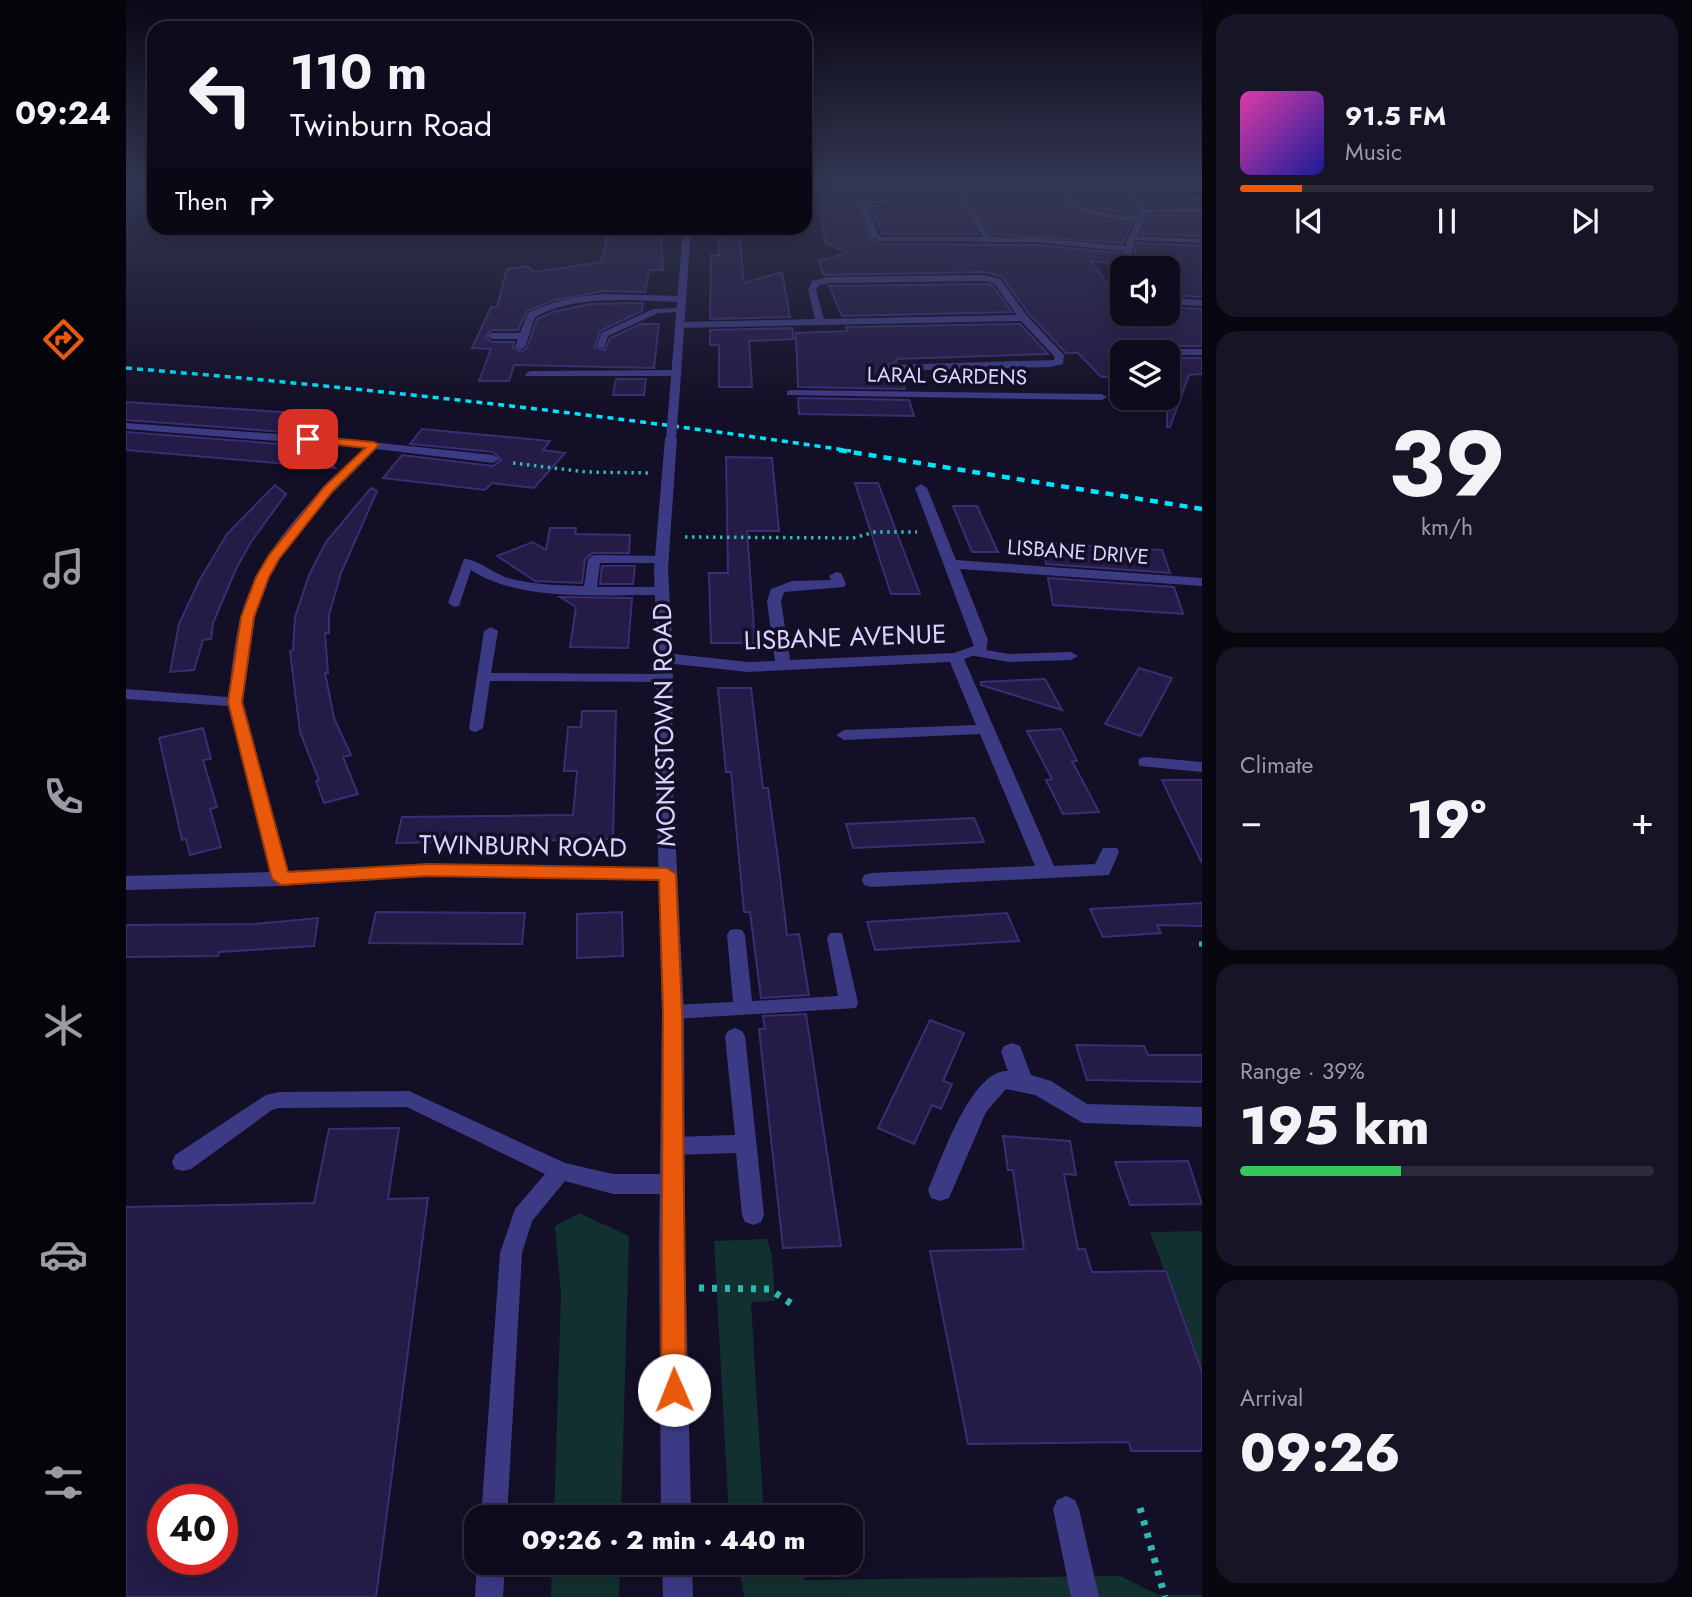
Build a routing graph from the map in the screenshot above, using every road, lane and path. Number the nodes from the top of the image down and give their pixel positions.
1 (685, 259) edge
2 (1180, 302) edge
3 (1202, 303) edge
4 (681, 304) junction
5 (1024, 318) junction
6 (821, 324) junction
7 (680, 325) junction
8 (492, 336) dead end
9 (523, 336) junction
10 (1180, 345) edge
11 (601, 346) dead end
12 (520, 347) dead end
13 (1180, 352) edge
14 (1186, 352) junction
15 (1202, 352) edge
16 (889, 368) dead end
17 (598, 371) junction
18 (530, 373) dead end
19 (677, 373) junction
20 (955, 382) junction
21 (587, 388) dead end
22 (790, 393) dead end
23 (1102, 397) dead end
24 (126, 426) edge
25 (374, 445) junction
26 (494, 459) joint
27 (669, 472) junction
28 (921, 488) dead end
29 (938, 532) junction
30 (664, 537) junction
31 (662, 559) junction
32 (952, 564) junction
33 (836, 576) dead end
34 (1202, 582) edge
35 (590, 589) junction
36 (662, 591) junction
37 (454, 603) dead end
38 (491, 631) dead end
39 (974, 652) junction
40 (1071, 656) dead end
41 (956, 657) junction
42 (665, 658) junction
43 (783, 666) junction
44 (484, 677) junction
45 (665, 678) junction
46 (126, 694) edge
47 (235, 702) junction
48 (476, 728) dead end
49 (986, 729) junction
50 (844, 735) dead end
51 (1146, 762) dead end
52 (1202, 767) edge
53 (1111, 852) dead end
54 (1046, 872) junction
55 (667, 874) junction
56 (281, 879) junction
57 (871, 880) dead end
58 (126, 883) edge
59 (736, 935) dead end
60 (836, 938) dead end
61 (743, 1009) junction
62 (673, 1012) junction
63 (735, 1036) dead end
64 (1012, 1052) dead end
65 (1022, 1081) junction
66 (1202, 1117) edge
67 (746, 1144) junction
68 (672, 1146) junction
69 (183, 1163) dead end
70 (561, 1171) junction
71 (672, 1184) junction
72 (940, 1190) dead end
73 (753, 1215) dead end
74 (673, 1288) junction
75 (792, 1304) dead end
76 (495, 1505) edge
77 (676, 1505) edge
78 (1140, 1508) dead end
79 (1066, 1509) dead end
80 (490, 1575) edge
81 (677, 1575) edge
82 (489, 1597) edge
83 (678, 1597) edge
84 (1085, 1597) edge
85 (1165, 1597) edge

1 - 4 street, MONKSTOWN ROAD
2 - 3 street
4 - 7 street, MONKSTOWN ROAD
4 - 9 street
4 - 11 lane
5 - 6 street
5 - 6 street
5 - 20 street, LARAL GARDENS
6 - 7 street
7 - 19 street, MONKSTOWN ROAD
8 - 9 street
9 - 12 street
10 - 14 street
13 - 14 street
14 - 15 street
16 - 20 street, LARAL GARDENS
17 - 18 street
17 - 19 street
17 - 21 street
19 - 27 street, MONKSTOWN ROAD, bridge
20 - 22 street, LARAL GARDENS
20 - 23 street, LARAL GARDENS
24 - 25 street
25 - 26 street
25 - 47 street
26 - 27 path
27 - 30 street, MONKSTOWN ROAD
28 - 29 street, LISBANE AVENUE
29 - 30 path
29 - 32 street, LISBANE AVENUE
30 - 31 street, MONKSTOWN ROAD
31 - 35 lane
31 - 36 street, MONKSTOWN ROAD
32 - 34 street, LISBANE DRIVE
32 - 39 street, LISBANE AVENUE
33 - 43 street
35 - 36 lane
35 - 37 lane
36 - 42 street, MONKSTOWN ROAD
38 - 44 lane
39 - 40 lane
39 - 41 street, LISBANE AVENUE
41 - 43 street, LISBANE AVENUE
41 - 49 street
42 - 43 street, LISBANE AVENUE
42 - 45 street, MONKSTOWN ROAD
44 - 45 lane
44 - 48 lane
45 - 55 street, MONKSTOWN ROAD
46 - 47 street
47 - 56 street
49 - 50 street
49 - 54 street
51 - 52 street
53 - 54 street
54 - 57 street
55 - 56 street, TWINBURN ROAD
55 - 62 street, MONKSTOWN ROAD
56 - 58 street, TWINBURN ROAD
59 - 61 lane
60 - 61 lane
61 - 62 lane
62 - 68 street, MONKSTOWN ROAD
63 - 67 lane
64 - 65 street
65 - 66 street
65 - 72 street
67 - 68 lane
67 - 73 lane
68 - 71 street, MONKSTOWN ROAD
69 - 70 lane
70 - 71 lane
70 - 76 lane
71 - 74 street, MONKSTOWN ROAD
74 - 75 path
74 - 77 street, MONKSTOWN ROAD
78 - 85 path
79 - 84 lane
80 - 82 lane
81 - 83 street

